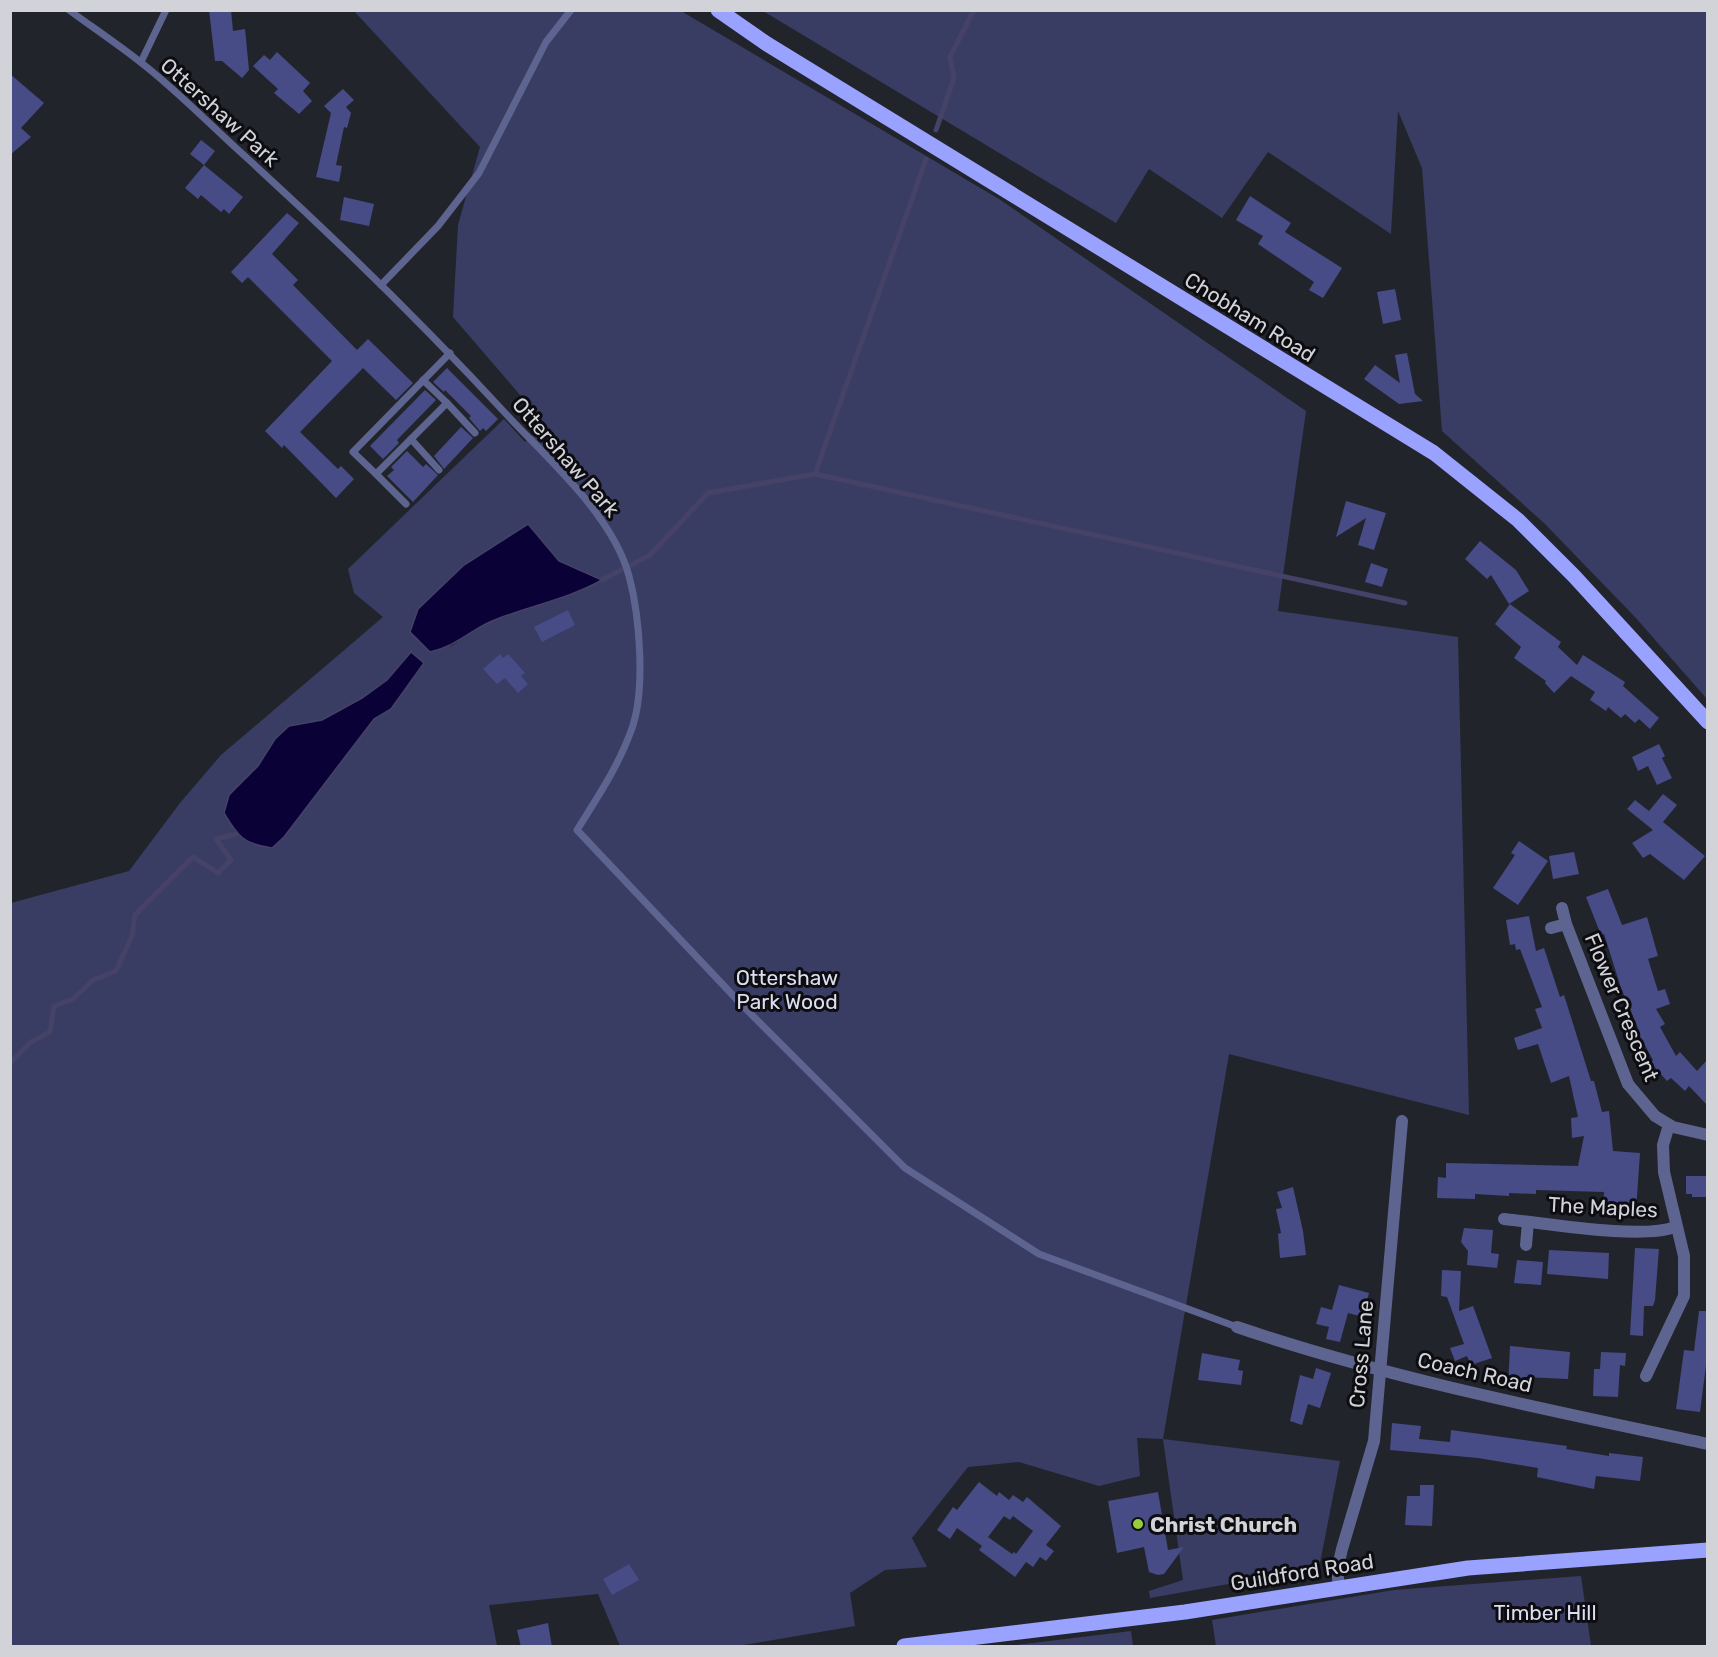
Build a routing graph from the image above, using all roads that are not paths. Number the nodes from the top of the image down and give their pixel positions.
1 (69, 10) edge
2 (166, 10) edge
3 (571, 10) edge
4 (718, 10) edge
5 (141, 62) junction
6 (381, 285) junction
7 (450, 353) junction
8 (423, 380) junction
9 (447, 403) junction
10 (475, 433) dead end
11 (411, 440) junction
12 (439, 470) dead end
13 (376, 474) junction
14 (406, 504) dead end
15 (1707, 722) edge
16 (1562, 908) dead end
17 (1566, 924) junction
18 (1551, 928) dead end
19 (1402, 1121) dead end
20 (1669, 1125) junction
21 (1707, 1135) edge
22 (1504, 1219) dead end
23 (1528, 1222) junction
24 (1676, 1227) junction
25 (1526, 1245) dead end
26 (1237, 1327) joint
27 (1380, 1370) junction
28 (1646, 1376) dead end
29 (1707, 1444) edge
30 (1707, 1550) edge
31 (1339, 1586) junction
32 (904, 1647) edge

1 - 5 lane, Ottershaw Park
2 - 5 lane, Ottershaw Park
3 - 6 lane
4 - 15 main road, Chobham Road
5 - 6 lane, Ottershaw Park
6 - 7 lane, Ottershaw Park
7 - 8 lane
7 - 26 lane, Ottershaw Park
8 - 9 lane
8 - 13 lane
9 - 10 lane
9 - 11 lane
11 - 12 lane
11 - 13 lane
13 - 14 lane
16 - 17 street, Flower Crescent
17 - 18 street, Flower Crescent
17 - 20 street, Flower Crescent
19 - 27 street, Cross Lane
20 - 21 street, Flower Crescent
20 - 24 street, The Maples
22 - 23 street, The Maples
23 - 24 street, The Maples
23 - 25 street, The Maples
24 - 28 street, The Maples
26 - 27 street, Coach Road
27 - 29 street, Coach Road
27 - 31 street, Cross Lane
30 - 31 main road, Guildford Road
31 - 32 main road, Guildford Road

